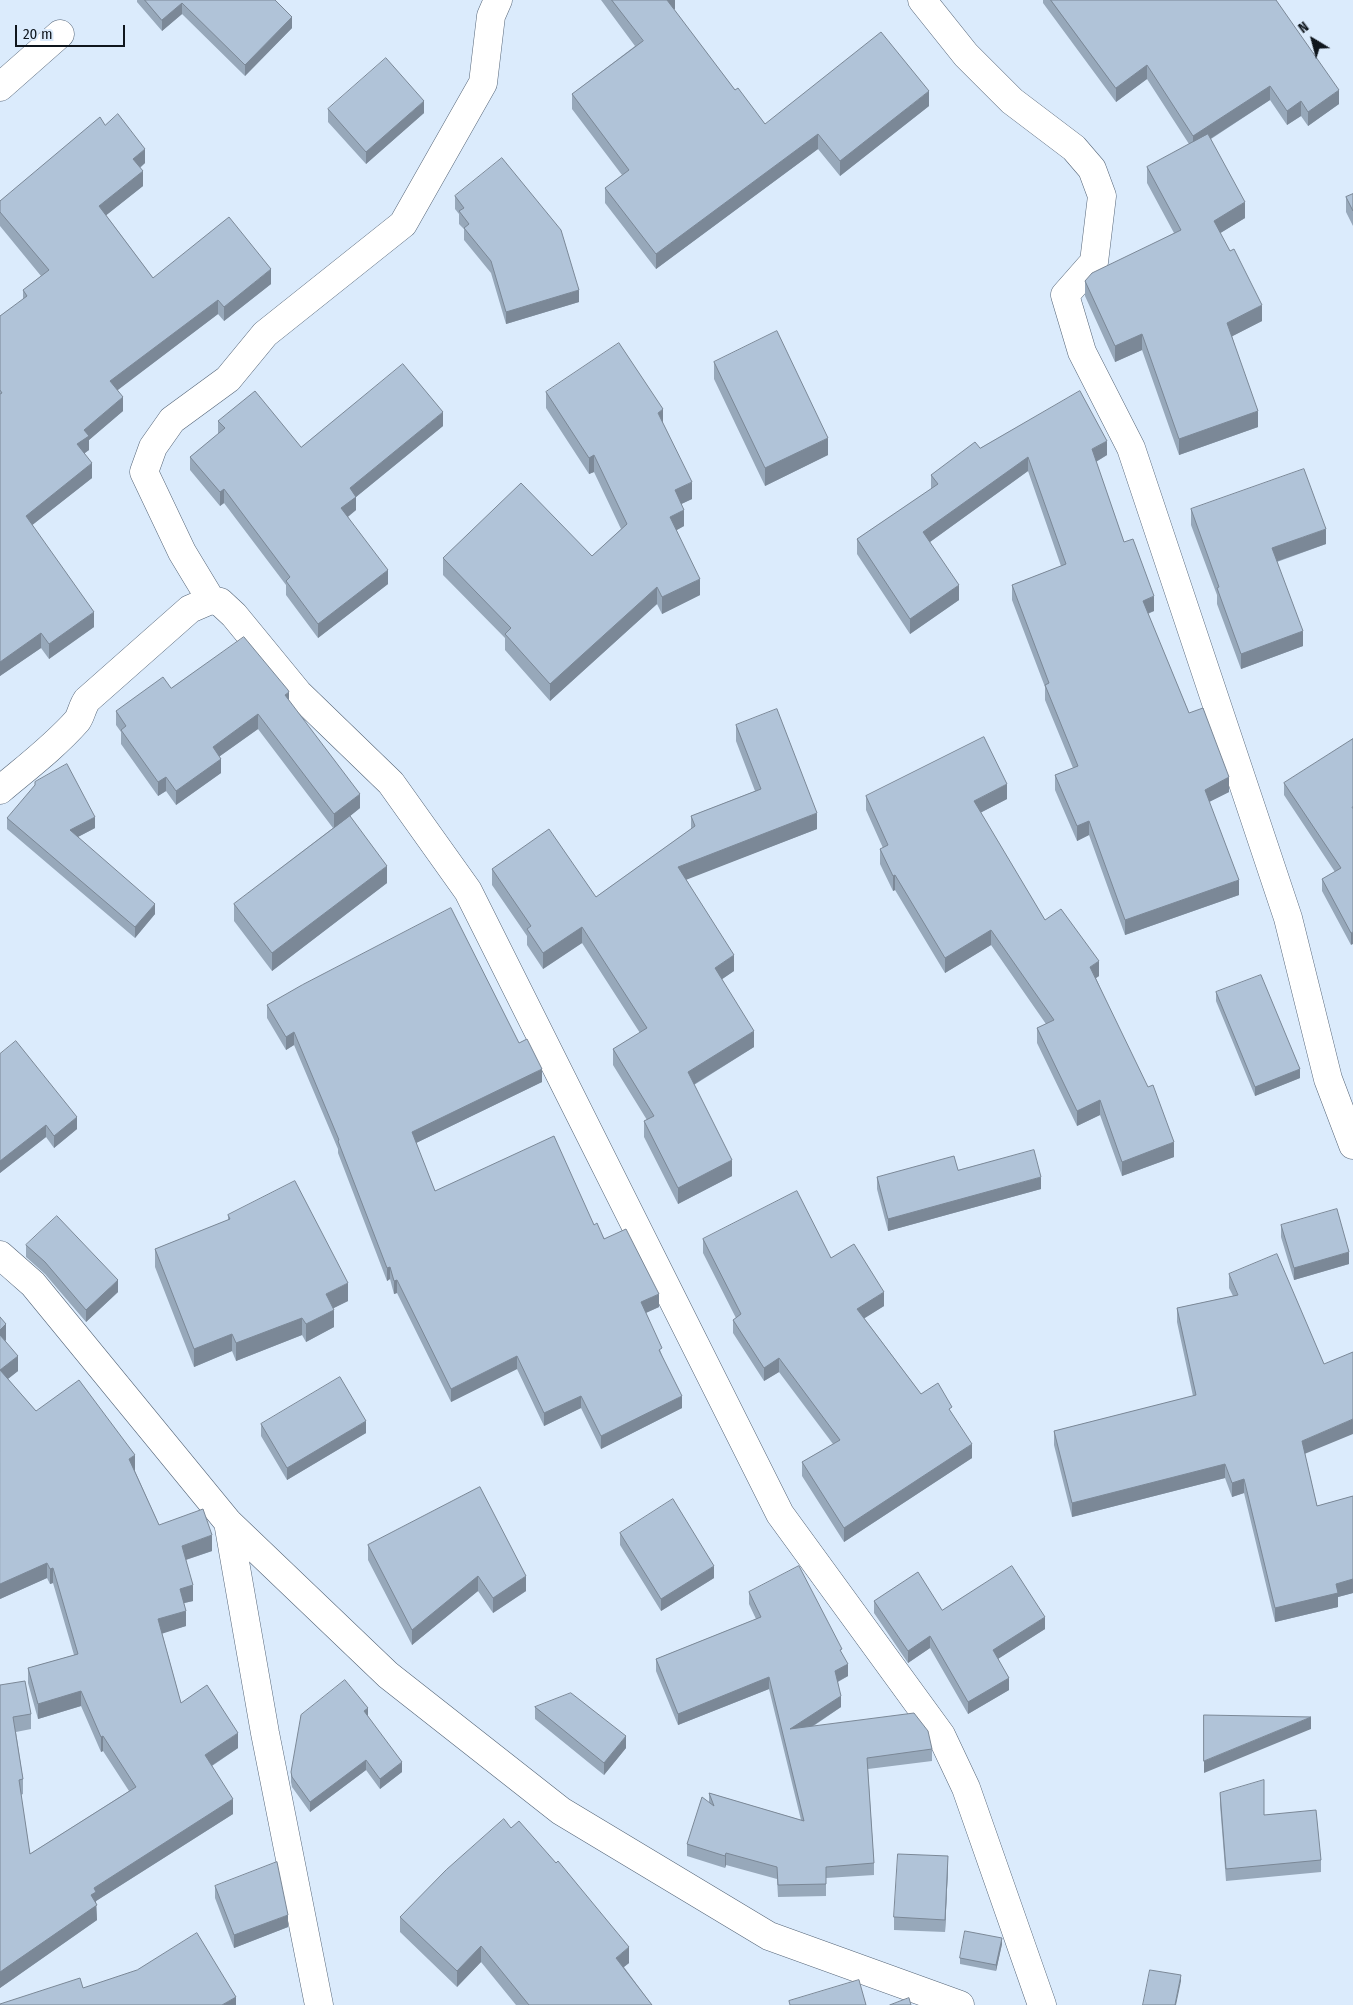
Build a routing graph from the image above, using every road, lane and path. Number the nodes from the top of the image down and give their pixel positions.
1 (498, 0) edge
2 (922, 0) edge
3 (60, 34) dead end
4 (0, 87) edge
5 (211, 600) junction
6 (0, 790) edge
7 (1353, 1145) edge
8 (0, 1255) edge
9 (228, 1522) junction
10 (319, 2005) edge
11 (960, 2005) edge
12 (1042, 2005) edge

1 - 5 street
2 - 7 street
3 - 4 street
5 - 6 street
5 - 12 street
8 - 9 street
9 - 10 street
9 - 11 street

